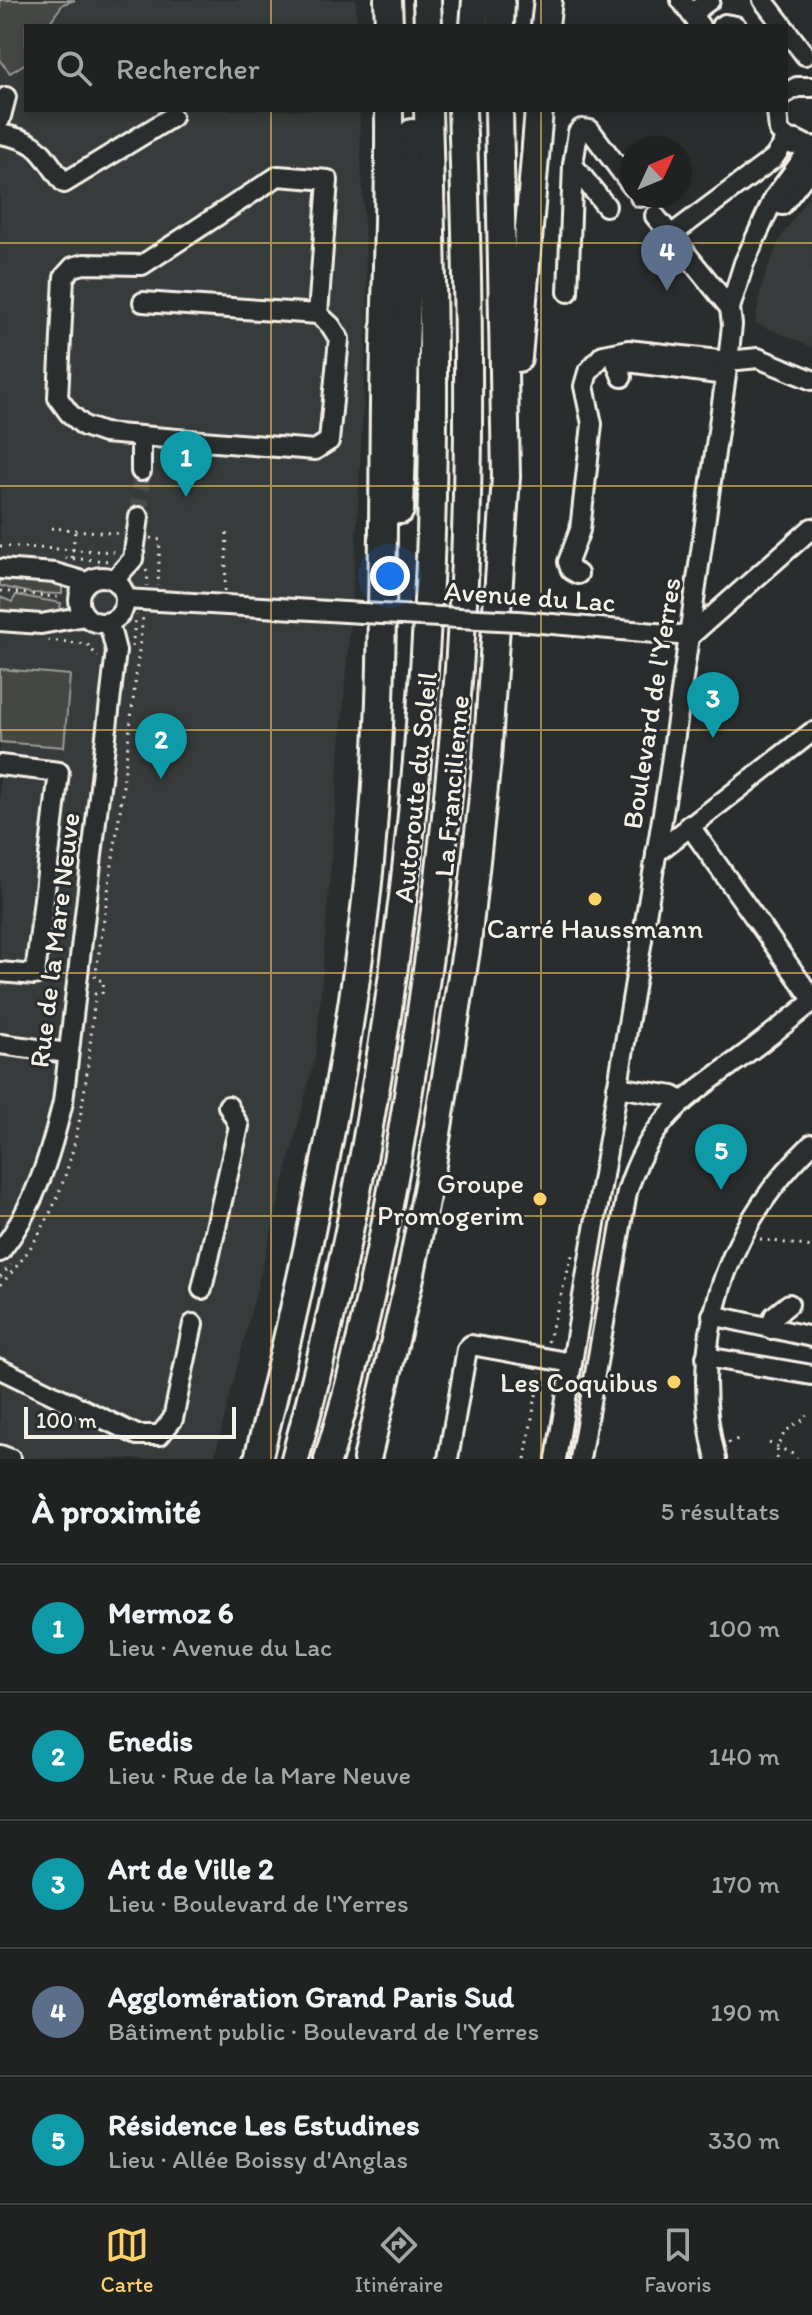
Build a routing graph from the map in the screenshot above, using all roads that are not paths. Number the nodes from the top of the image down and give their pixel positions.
1 (388, 0) edge
2 (427, 0) edge
3 (458, 0) edge
4 (476, 0) edge
5 (501, 0) edge
6 (548, 0) edge
7 (710, 0) edge
8 (763, 0) edge
9 (691, 13) edge
10 (389, 24) edge
11 (428, 24) edge
12 (459, 24) edge
13 (474, 24) edge
14 (500, 24) edge
15 (545, 24) edge
16 (781, 24) edge
17 (788, 33) edge
18 (805, 55) dead end
19 (6, 97) dead end
20 (389, 112) edge
21 (414, 112) edge
22 (428, 112) edge
23 (465, 112) edge
24 (499, 112) edge
25 (539, 112) edge
26 (774, 112) edge
27 (172, 117) dead end
28 (0, 120) edge
29 (0, 134) edge
30 (787, 139) junction
31 (811, 153) edge
32 (573, 165) junction
33 (620, 170) edge
34 (606, 206) dead end
35 (655, 216) dead end
36 (671, 235) junction
37 (568, 292) dead end
38 (143, 302) dead end
39 (318, 314) junction
40 (731, 316) junction
41 (726, 368) junction
42 (812, 380) edge
43 (603, 398) dead end
44 (141, 437) junction
45 (141, 471) tunnel mouth
46 (506, 477) junction
47 (139, 517) tunnel mouth
48 (812, 528) edge
49 (0, 569) edge
50 (578, 574) dead end
51 (114, 580) junction
52 (86, 582) junction
53 (125, 599) junction
54 (85, 616) junction
55 (0, 621) edge
56 (106, 623) junction
57 (383, 629) junction
58 (690, 636) junction
59 (812, 732) edge
60 (0, 765) edge
61 (689, 825) junction
62 (656, 853) junction
63 (0, 972) edge
64 (812, 1000) edge
65 (0, 1044) edge
66 (68, 1053) junction
67 (617, 1087) junction
68 (682, 1101) junction
69 (228, 1106) dead end
70 (812, 1144) edge
71 (0, 1252) edge
72 (202, 1289) dead end
73 (789, 1304) dead end
74 (712, 1315) junction
75 (193, 1324) dead end
76 (771, 1329) junction
77 (812, 1337) edge
78 (706, 1357) junction
79 (572, 1363) junction
80 (0, 1369) edge
81 (812, 1375) edge
82 (0, 1455) edge
83 (11, 1459) edge
84 (258, 1459) edge
85 (295, 1459) edge
86 (328, 1459) edge
87 (367, 1459) edge
88 (448, 1459) edge
89 (556, 1459) edge
90 (580, 1459) edge
91 (716, 1459) edge

1 - 10 highway
2 - 11 highway
3 - 12 highway
4 - 13 highway
5 - 14 highway
6 - 15 highway
7 - 9 street
8 - 16 street
17 - 18 street
19 - 28 street
20 - 57 highway
21 - 57 highway
22 - 85 highway, Autoroute du Soleil
23 - 86 highway, Autoroute du Soleil
24 - 46 highway, La Francilienne
25 - 46 highway
26 - 30 street
27 - 29 street
30 - 31 street
30 - 36 street
31 - 40 street, Boulevard de l'Yerres
31 - 40 street, Boulevard de l'Yerres
32 - 33 street
32 - 34 street
32 - 37 street
35 - 36 street
36 - 40 street
38 - 39 street
39 - 44 street
39 - 44 street
40 - 41 street, Boulevard de l'Yerres
41 - 42 street
41 - 43 street
41 - 50 street
41 - 58 street, Boulevard de l'Yerres
44 - 45 street
46 - 87 highway, La Francilienne
47 - 51 street
48 - 58 street
49 - 52 street
51 - 52 street
51 - 53 street
52 - 54 street
53 - 56 street
53 - 58 street, Avenue du Lac, bridge
54 - 55 street
54 - 56 street
56 - 66 street, Rue de la Mare Neuve
57 - 84 highway
58 - 62 street, Boulevard de l'Yerres
59 - 61 street
60 - 63 street
61 - 62 street
61 - 64 street
62 - 67 street, Boulevard de l'Yerres
64 - 68 street
65 - 66 street
66 - 71 street, Rue de la Mare Neuve
67 - 68 street
67 - 79 street, Boulevard de l'Yerres
68 - 90 street
69 - 72 street
70 - 74 street
73 - 76 street
74 - 76 street
74 - 78 street
75 - 80 street
76 - 77 street
78 - 81 street
78 - 91 street
79 - 88 street
79 - 89 street, Boulevard de l'Yerres
82 - 83 street

